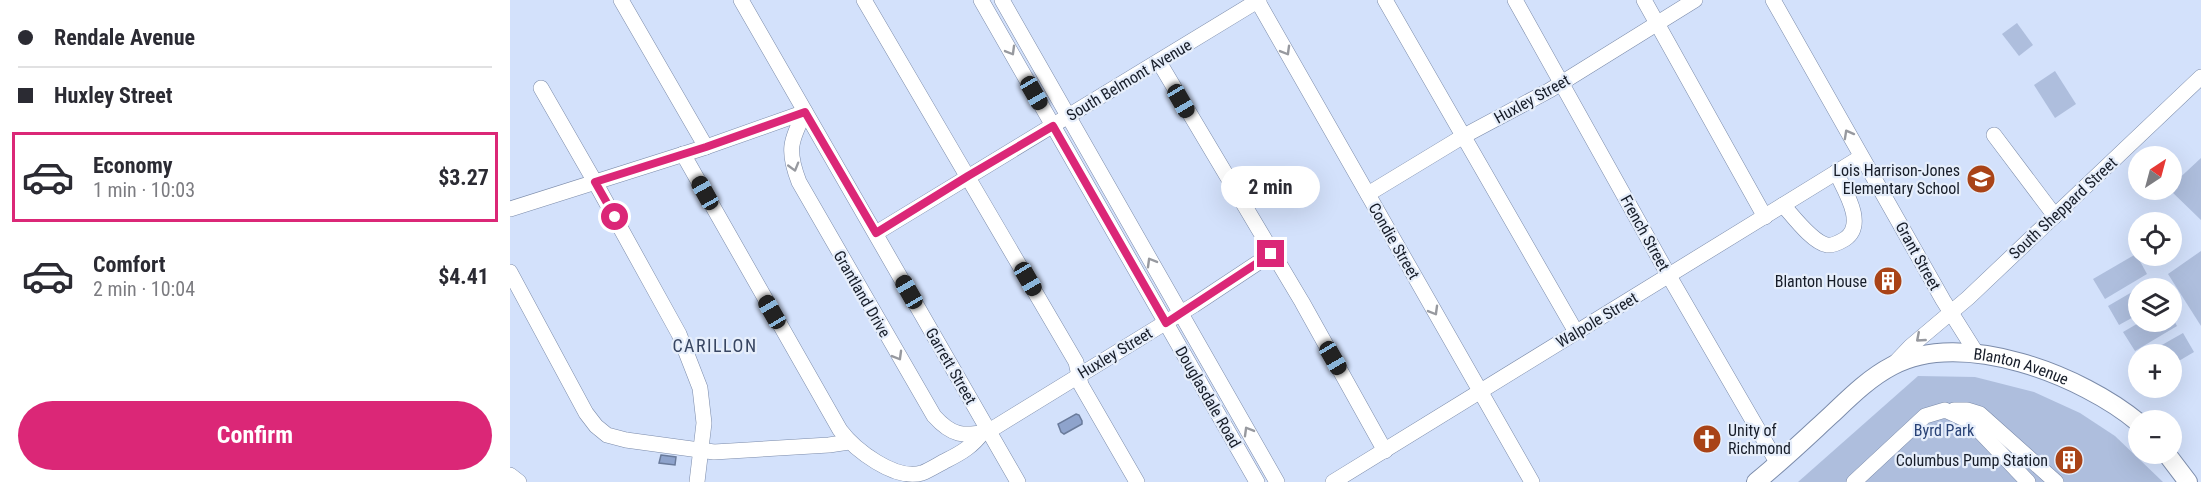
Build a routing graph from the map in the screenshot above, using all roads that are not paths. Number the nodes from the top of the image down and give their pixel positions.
1 (621, 0) edge
2 (741, 0) edge
3 (864, 0) edge
4 (981, 0) edge
5 (1002, 0) edge
6 (1258, 0) edge
7 (1385, 0) edge
8 (1515, 0) edge
9 (1644, 0) edge
10 (1695, 0) edge
11 (1773, 0) edge
12 (1658, 25) junction
13 (1159, 62) junction
14 (2201, 77) edge
15 (1562, 83) junction
16 (541, 88) dead end
17 (805, 112) junction
18 (1069, 117) junction
19 (1053, 126) junction
20 (1994, 135) dead end
21 (1462, 137) junction
22 (706, 147) junction
23 (683, 154) junction
24 (1861, 157) junction
25 (1836, 172) junction
26 (968, 176) junction
27 (595, 182) junction
28 (1368, 194) junction
29 (1783, 205) junction
30 (510, 209) edge
31 (2055, 216) junction
32 (1765, 217) junction
33 (876, 233) junction
34 (1271, 254) junction
35 (510, 272) edge
36 (1670, 276) junction
37 (1950, 312) junction
38 (1181, 313) junction
39 (1166, 323) junction
40 (1576, 332) junction
41 (1977, 354) junction
42 (1892, 366) junction
43 (1079, 374) junction
44 (1480, 391) junction
45 (1946, 410) junction
46 (2128, 415) edge
47 (986, 432) junction
48 (849, 442) junction
49 (701, 450) junction
50 (1386, 451) junction
51 (1778, 464) junction
52 (2174, 464) edge
53 (510, 476) edge
54 (519, 482) edge
55 (697, 482) edge
56 (1018, 482) edge
57 (1137, 482) edge
58 (1257, 482) edge
59 (1277, 482) edge
60 (1333, 482) edge
61 (1532, 482) edge
62 (1756, 482) edge
63 (1854, 482) edge
64 (2028, 482) edge
65 (2056, 482) edge
66 (2188, 482) edge

1 - 22 street
2 - 17 street, Garrett Street
3 - 26 street
4 -> 19 street, Douglasdale Road
5 - 18 street, Douglasdale Road
6 - 13 street, South Belmont Avenue
6 -> 28 street, Condie Street
7 - 21 street
8 - 15 street, French Street
9 - 12 street
10 - 12 street, Huxley Street
24 -> 11 street, Grant Street
12 - 15 street, Huxley Street
12 - 32 street
13 - 18 street, South Belmont Avenue
13 - 34 street
14 - 31 street, South Sheppard Street
15 - 21 street, Huxley Street
15 - 36 street, French Street
16 - 27 street
17 - 22 street
17 - 33 street, Garrett Street
17 -> 47 street, Grantland Drive
18 - 19 street, South Belmont Avenue
38 -> 18 street, Douglasdale Road
19 - 26 street, South Belmont Avenue
19 - 39 street, Douglasdale Road
20 - 31 street
21 - 28 street, Huxley Street
21 - 40 street
22 - 23 street
23 - 27 street
23 - 48 street
24 - 25 street, Walpole Street
24 - 37 street, Grant Street
25 - 29 street, Walpole Street
25 - 29 street
26 - 33 street, South Belmont Avenue
26 - 43 street
27 - 30 street
27 - 49 street
28 -> 44 street, Condie Street
29 - 32 street, Walpole Street
31 - 37 street, South Sheppard Street
32 - 36 street, Walpole Street
33 - 47 street, Garrett Street
34 - 38 street, Huxley Street
34 - 50 street
35 - 49 street
36 - 40 street, Walpole Street
36 - 51 street, French Street
37 - 41 street, Grant Street
37 -> 42 street, Blanton Avenue
38 - 39 street, Huxley Street
59 -> 38 street, Douglasdale Road
39 - 43 street, Huxley Street
39 - 58 street, Douglasdale Road
40 - 44 street, Walpole Street
41 - 42 main road, Blanton Avenue
41 - 46 main road, Blanton Avenue
42 - 51 main road, Blanton Avenue
43 - 47 street, Huxley Street
43 - 57 street
44 - 50 street, Walpole Street
44 - 61 street, Condie Street
45 - 63 street
45 - 64 street
45 - 65 street
47 - 48 street, Huxley Street
47 - 56 street, Garrett Street
48 - 49 street
49 - 55 street
50 - 60 street, Walpole Street
51 - 62 main road, Blanton Avenue
52 - 66 main road
53 - 54 street

